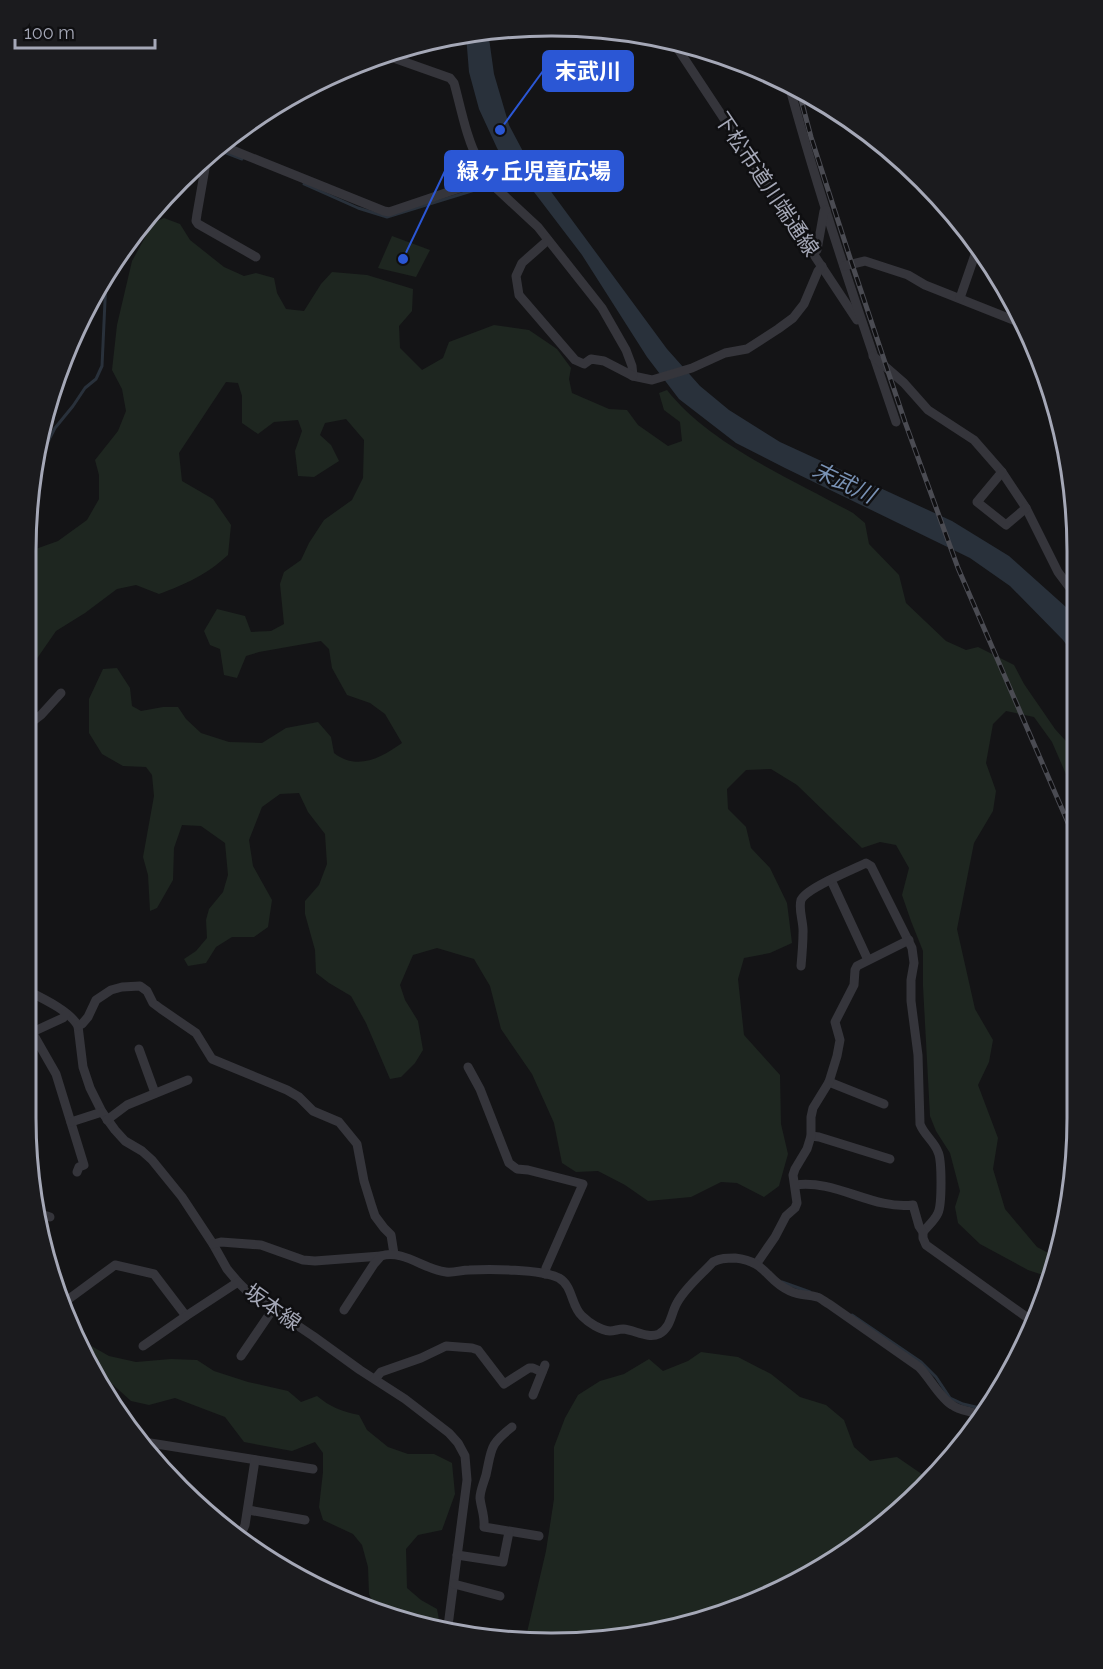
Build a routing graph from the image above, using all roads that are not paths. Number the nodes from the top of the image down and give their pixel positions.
1 (681, 53) edge
2 (398, 60) edge
3 (792, 96) edge
4 (230, 149) edge
5 (204, 171) edge
6 (495, 182) junction
7 (826, 210) junction
8 (548, 240) junction
9 (813, 253) junction
10 (256, 257) dead end
11 (974, 257) edge
12 (822, 266) junction
13 (844, 266) junction
14 (960, 298) junction
15 (1011, 319) edge
16 (862, 323) junction
17 (873, 356) junction
18 (633, 376) junction
19 (896, 422) dead end
20 (1002, 472) junction
21 (1026, 508) junction
22 (1067, 584) edge
23 (61, 693) dead end
24 (36, 717) edge
25 (831, 880) junction
26 (909, 940) junction
27 (868, 960) junction
28 (801, 966) dead end
29 (36, 996) edge
30 (66, 1014) junction
31 (78, 1026) junction
32 (36, 1030) edge
33 (36, 1044) edge
34 (139, 1049) dead end
35 (468, 1067) dead end
36 (188, 1080) dead end
37 (829, 1082) junction
38 (155, 1093) junction
39 (884, 1104) dead end
40 (104, 1116) junction
41 (71, 1122) junction
42 (811, 1136) junction
43 (890, 1159) dead end
44 (77, 1172) dead end
45 (795, 1185) junction
46 (923, 1232) junction
47 (213, 1244) junction
48 (394, 1254) junction
49 (381, 1256) junction
50 (757, 1263) junction
51 (545, 1274) junction
52 (238, 1282) junction
53 (69, 1299) edge
54 (273, 1309) junction
55 (344, 1310) dead end
56 (186, 1316) junction
57 (1027, 1317) edge
58 (143, 1346) dead end
59 (242, 1356) dead end
60 (375, 1379) junction
61 (533, 1395) dead end
62 (973, 1413) edge
63 (512, 1427) dead end
64 (153, 1444) edge
65 (255, 1461) junction
66 (313, 1469) dead end
67 (248, 1510) junction
68 (305, 1520) dead end
69 (243, 1530) edge
70 (508, 1532) junction
71 (539, 1536) dead end
72 (457, 1555) junction
73 (454, 1584) junction
74 (500, 1596) dead end
75 (449, 1622) edge

1 - 9 street, 下松市道川端通線
2 - 6 street
3 - 7 street
4 - 6 street
5 - 10 street
6 - 8 street
7 - 9 street
7 - 13 street
8 - 18 street
8 - 18 street
9 - 12 street, 下松市道川端通線
11 - 14 street
12 - 16 street, 下松市道川端通線
12 - 18 street
13 - 14 street
13 - 16 street
14 - 15 street
16 - 17 street
17 - 19 street
17 - 20 street
20 - 21 street
20 - 21 street
21 - 22 street
23 - 24 street
25 - 26 street
25 - 27 street
25 - 28 street
26 - 27 street
26 - 46 street
27 - 37 street
29 - 30 street
30 - 31 street
30 - 32 street
31 - 40 street, 坂本線
31 - 48 street
33 - 41 street
34 - 38 street
35 - 51 street
36 - 38 street
37 - 39 street
37 - 42 street
38 - 40 street
40 - 41 street
40 - 47 street, 坂本線
41 - 44 street
42 - 43 street
42 - 45 street
45 - 46 street
45 - 50 street
46 - 57 street
47 - 49 street
47 - 52 street, 坂本線
48 - 49 street
48 - 51 street
49 - 55 street
50 - 51 street
50 - 62 street
52 - 54 street, 坂本線
52 - 56 street
53 - 56 street
54 - 59 street
54 - 60 street, 坂本線
56 - 58 street
60 - 61 street
60 - 72 street, 坂本線
63 - 70 street
64 - 65 street
65 - 66 street
65 - 67 street
67 - 68 street
67 - 69 street
70 - 71 street
70 - 72 street
72 - 73 street, 坂本線
73 - 74 street
73 - 75 street, 坂本線

